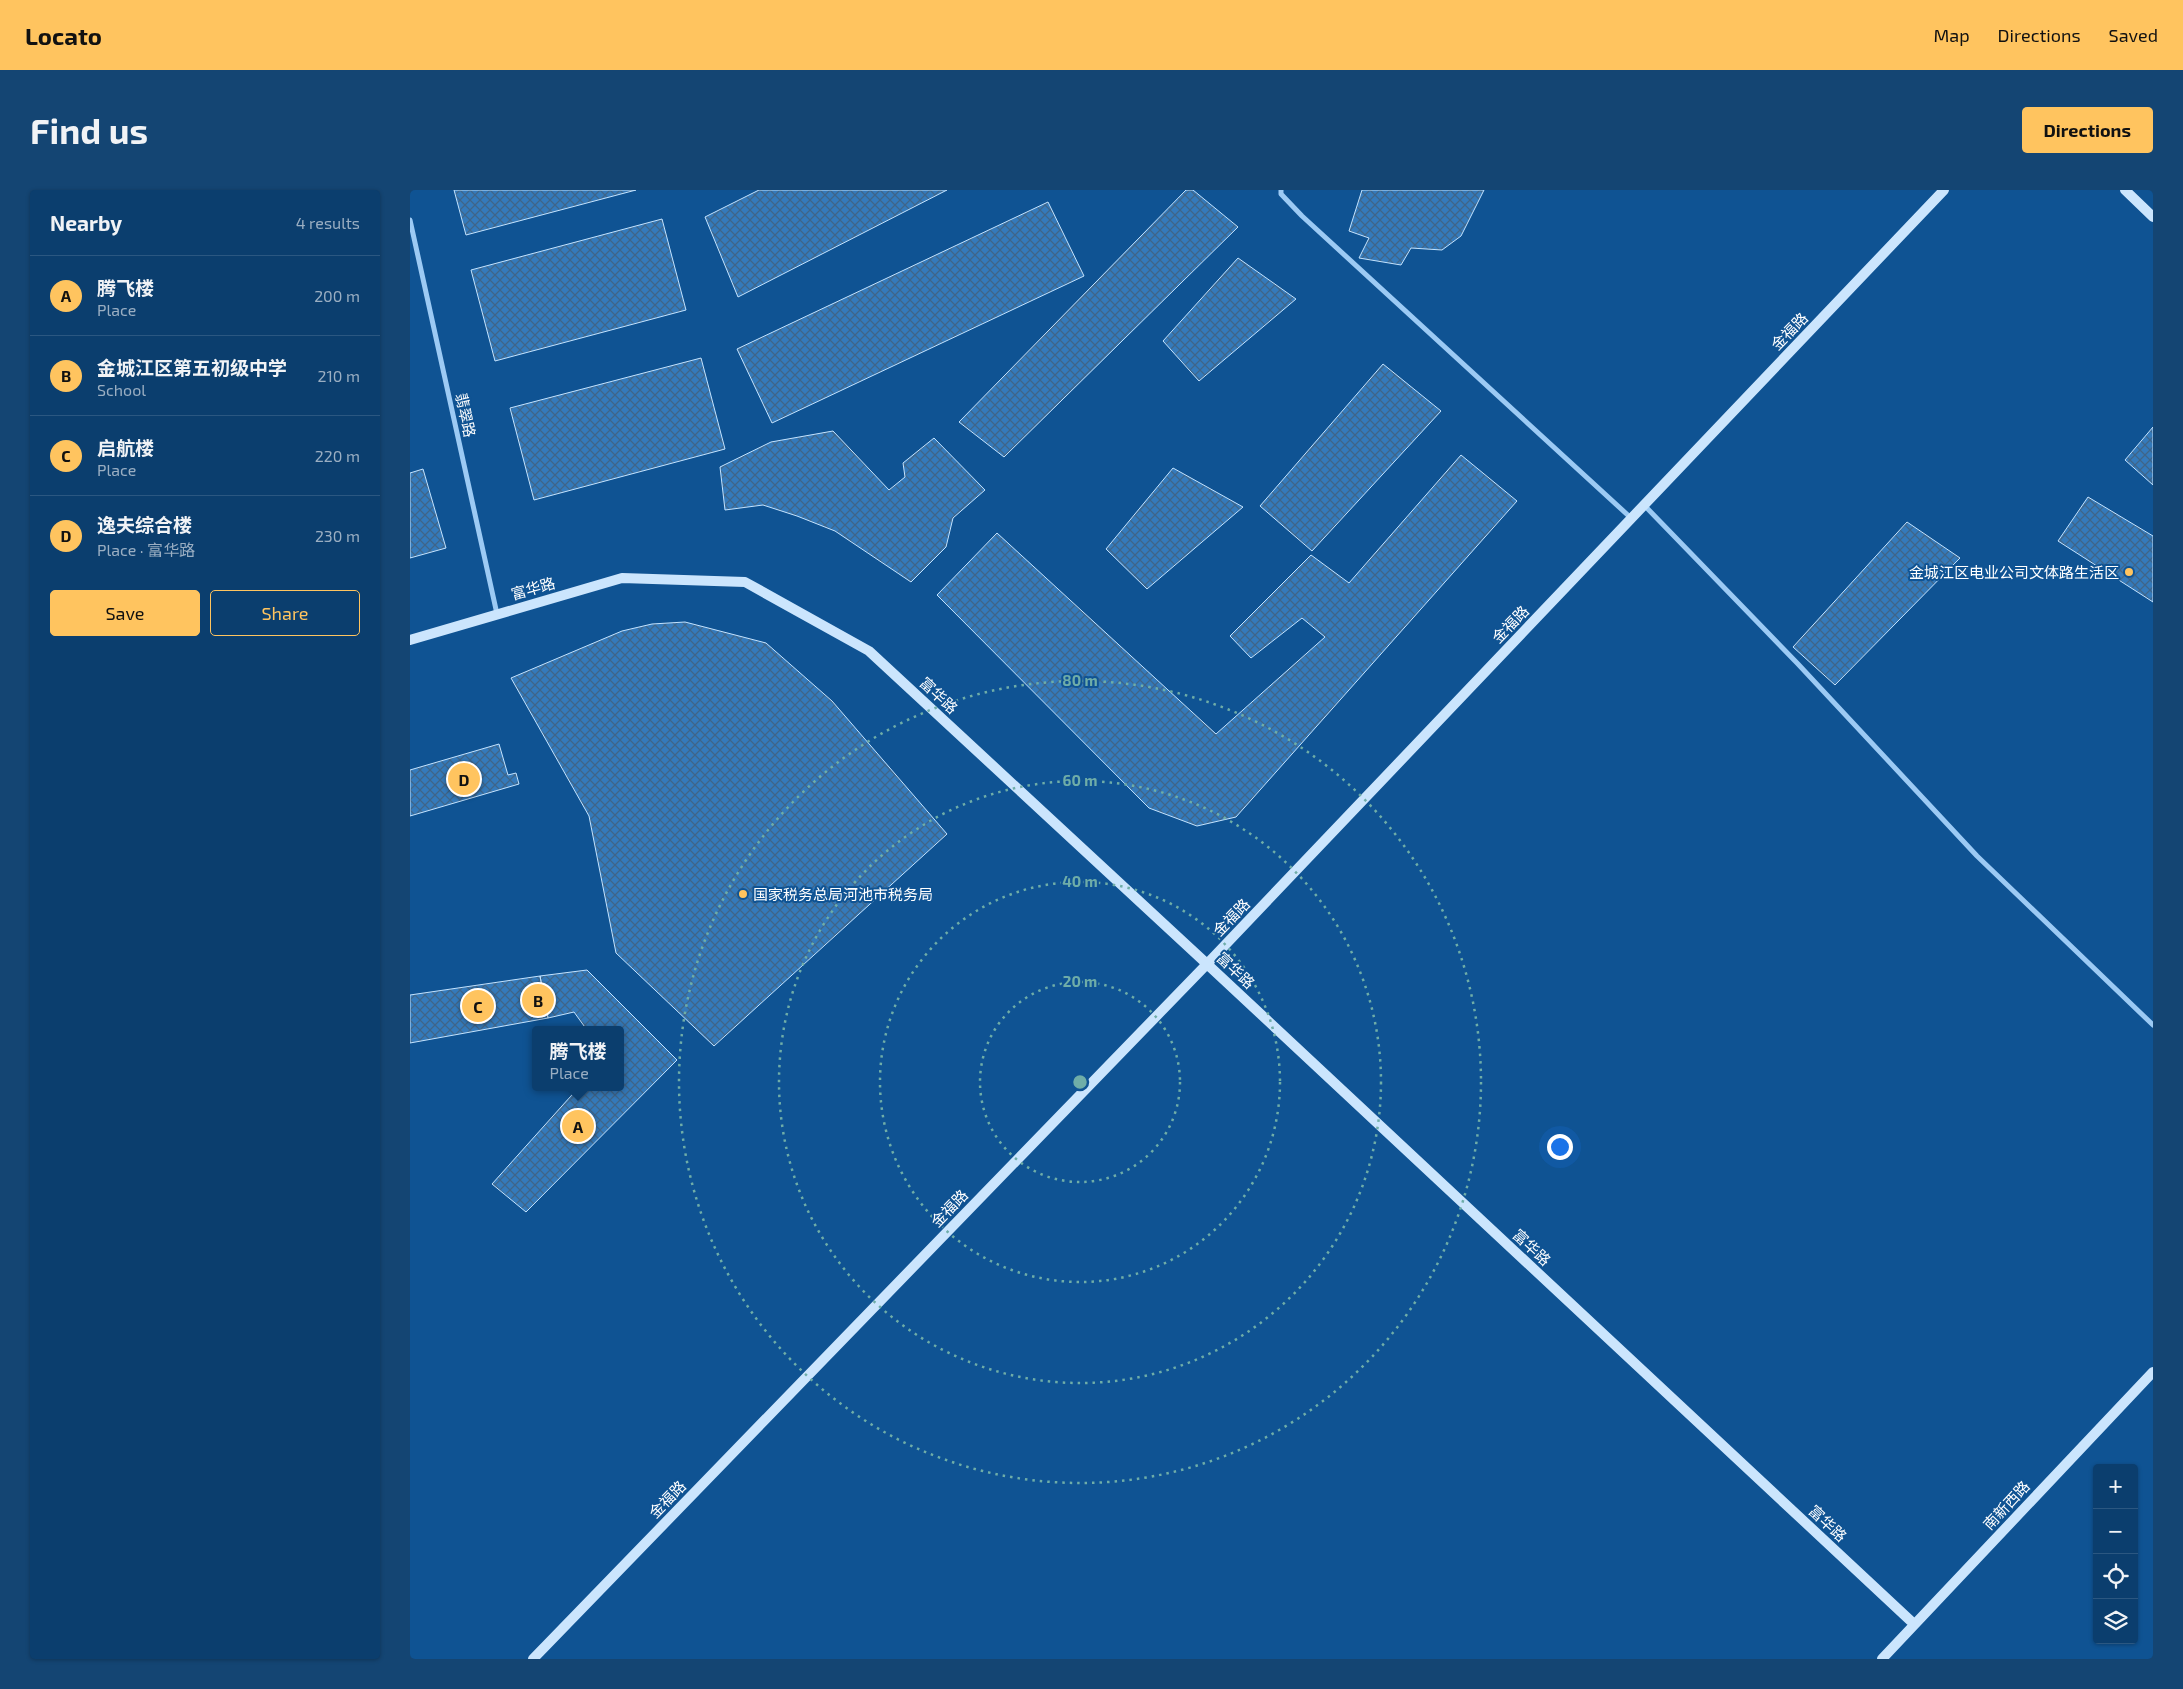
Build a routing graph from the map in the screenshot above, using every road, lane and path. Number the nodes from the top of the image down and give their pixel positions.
1 (1280, 190) edge
2 (1944, 190) edge
3 (2125, 190) edge
4 (2153, 217) edge
5 (410, 220) edge
6 (1644, 505) junction
7 (1631, 518) junction
8 (497, 614) junction
9 (410, 640) edge
10 (1207, 964) junction
11 (2153, 1025) edge
12 (2153, 1372) edge
13 (1914, 1624) junction
14 (532, 1659) edge
15 (1882, 1659) edge

1 - 7 street
2 - 6 street, 金福路
3 - 4 street
5 - 8 street, 翡翠路
6 - 7 street, 金福路
6 - 11 street
7 - 10 street, 金福路
8 - 9 street, 富华路
8 - 10 street, 富华路
10 - 13 street, 富华路
10 - 14 street, 金福路
12 - 13 street, 南新西路
13 - 15 street, 南新西路

